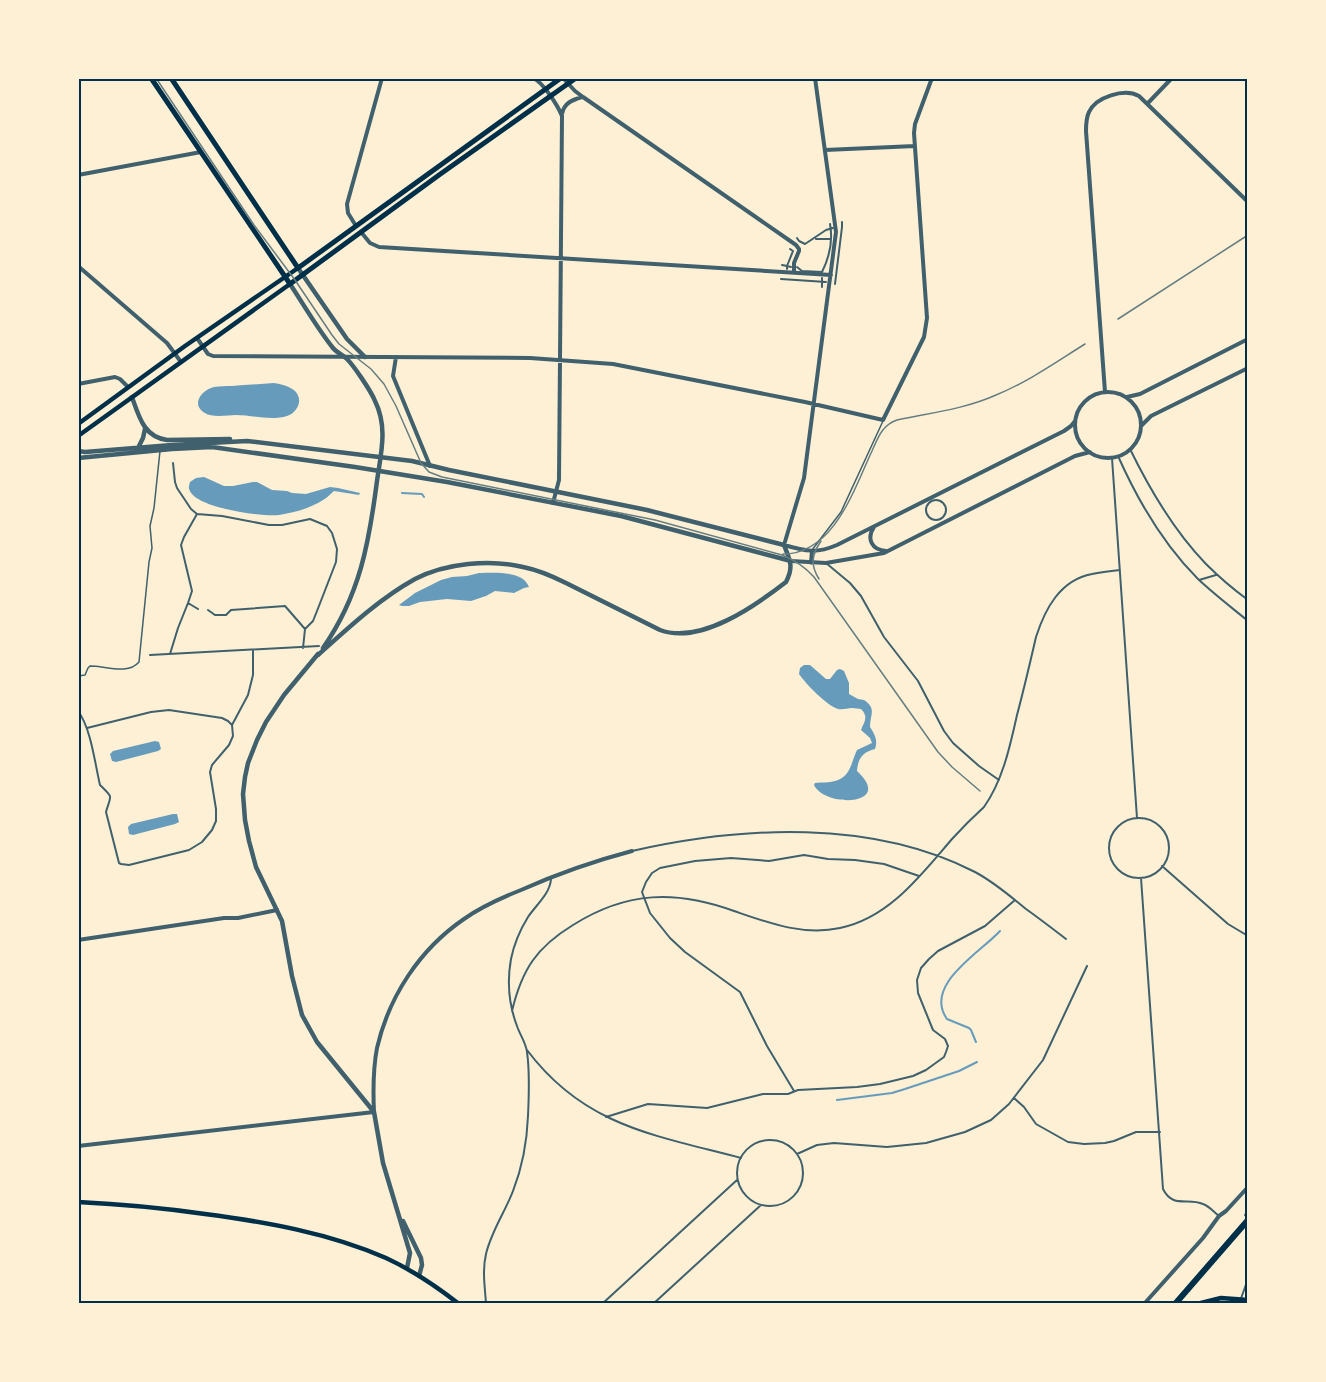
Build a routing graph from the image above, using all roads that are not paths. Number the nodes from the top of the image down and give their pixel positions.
1 (151, 78) edge
2 (171, 78) edge
3 (382, 78) edge
4 (533, 78) edge
5 (562, 78) edge
6 (576, 78) edge
7 (815, 78) edge
8 (932, 78) edge
9 (1172, 78) edge
10 (568, 84) junction
11 (545, 89) junction
12 (550, 97) junction
13 (583, 97) junction
14 (1148, 103) junction
15 (562, 115) junction
16 (915, 146) junction
17 (825, 150) junction
18 (201, 152) junction
19 (78, 175) edge
20 (1248, 202) edge
21 (842, 222) dead end
22 (830, 224) dead end
23 (356, 226) junction
24 (832, 228) junction
25 (361, 232) junction
26 (813, 238) junction
27 (831, 239) junction
28 (798, 241) dead end
29 (792, 249) dead end
30 (561, 259) junction
31 (782, 265) dead end
32 (78, 266) edge
33 (797, 267) dead end
34 (298, 268) junction
35 (794, 273) junction
36 (303, 274) junction
37 (831, 275) junction
38 (284, 277) junction
39 (782, 279) dead end
40 (822, 279) junction
41 (826, 282) dead end
42 (834, 283) dead end
43 (290, 284) junction
44 (822, 287) dead end
45 (197, 338) junction
46 (1248, 339) edge
47 (203, 346) junction
48 (175, 353) junction
49 (345, 357) junction
50 (365, 357) junction
51 (396, 357) junction
52 (561, 360) junction
53 (181, 362) junction
54 (1248, 368) edge
55 (78, 384) edge
56 (128, 387) junction
57 (1105, 392) junction
58 (132, 397) junction
59 (1126, 397) junction
60 (814, 404) junction
61 (883, 420) junction
62 (1075, 421) junction
63 (78, 424) edge
64 (1141, 426) junction
65 (145, 429) junction
66 (78, 436) edge
67 (161, 439) junction
68 (242, 441) junction
69 (160, 448) junction
70 (1130, 449) junction
71 (137, 450) junction
72 (78, 451) edge
73 (1090, 452) junction
74 (1118, 456) junction
75 (78, 458) edge
76 (1112, 458) junction
77 (173, 463) dead end
78 (430, 466) junction
79 (556, 491) junction
80 (553, 503) junction
81 (198, 514) junction
82 (941, 520) joint
83 (876, 525) junction
84 (784, 545) junction
85 (812, 551) junction
86 (889, 551) junction
87 (791, 561) junction
88 (811, 563) junction
89 (826, 563) junction
90 (1120, 570) junction
91 (1217, 575) junction
92 (1199, 580) junction
93 (1248, 600) edge
94 (188, 603) junction
95 (198, 609) dead end
96 (208, 610) dead end
97 (1248, 621) edge
98 (305, 629) junction
99 (319, 646) dead end
100 (303, 648) junction
101 (254, 650) junction
102 (150, 655) dead end
103 (170, 655) junction
104 (318, 655) junction
105 (78, 676) edge
106 (78, 711) edge
107 (232, 725) junction
108 (87, 728) junction
109 (999, 780) junction
110 (1137, 818) junction
111 (632, 851) joint
112 (939, 855) junction
113 (1162, 866) junction
114 (552, 876) junction
115 (919, 876) junction
116 (1141, 878) junction
117 (644, 898) junction
118 (1015, 900) junction
119 (277, 910) junction
120 (1248, 936) edge
121 (1066, 939) dead end
122 (78, 940) edge
123 (1087, 966) dead end
124 (512, 1011) junction
125 (527, 1049) junction
126 (794, 1091) junction
127 (1014, 1098) junction
128 (374, 1112) junction
129 (606, 1117) junction
130 (1160, 1132) junction
131 (78, 1146) edge
132 (797, 1154) junction
133 (741, 1158) junction
134 (738, 1180) junction
135 (1248, 1187) edge
136 (78, 1202) edge
137 (761, 1205) junction
138 (398, 1210) junction
139 (1248, 1211) edge
140 (1219, 1216) junction
141 (1248, 1219) edge
142 (406, 1268) junction
143 (419, 1276) junction
144 (1248, 1280) edge
145 (1248, 1302) edge
146 (459, 1304) edge
147 (486, 1304) edge
148 (602, 1304) edge
149 (652, 1304) edge
150 (1144, 1304) edge
151 (1176, 1304) edge
152 (1197, 1304) edge
153 (1239, 1304) edge

1 - 18 main road
2 - 34 main road
3 - 23 street
4 - 11 street
5 - 10 street
5 - 11 main road
6 - 10 main road
7 - 17 street
8 - 16 street
9 - 14 street
10 - 12 main road
10 - 13 street
11 - 12 street
11 - 23 main road
12 - 15 street
12 - 25 main road
13 - 15 street
13 - 35 street
14 - 20 street
14 - 57 street
15 - 30 street
16 - 17 street
16 - 61 street
17 - 37 street
18 - 19 street
18 - 38 main road
21 - 42 street
22 - 24 street
23 - 34 main road
24 - 26 street
24 - 27 street
25 - 30 street
25 - 36 main road
26 - 27 street
26 - 28 street
27 - 33 street
29 - 31 street
30 - 35 street
30 - 52 street
32 - 48 street
34 - 36 street
34 - 38 main road
35 - 37 street
36 - 43 main road
36 - 50 street
37 - 60 street
38 - 43 main road
38 - 45 main road
39 - 40 street
40 - 41 street
40 - 44 street
43 - 47 main road
43 - 49 street
45 - 47 street
45 - 48 main road
46 - 59 street
47 - 49 street
47 - 53 main road
48 - 53 street
48 - 56 main road
49 - 50 street
49 - 104 street
50 - 51 street
51 - 52 street
51 - 78 street
52 - 60 street
52 - 79 street
53 - 58 main road
54 - 64 street
55 - 56 street
56 - 63 main road
57 - 59 street
57 - 62 street
58 - 65 street
58 - 66 main road
59 - 64 street
60 - 61 street
60 - 84 street
61 - 85 lane
62 - 73 street
62 - 83 street
64 - 70 street
65 - 67 street
65 - 71 street
67 - 68 street
67 - 69 lane
68 - 69 street
68 - 78 street
69 - 71 street
69 - 80 street
69 - 105 lane
70 - 74 street
70 - 91 street
71 - 72 street
71 - 75 street
73 - 76 street
73 - 86 street
74 - 76 street
74 - 92 street
76 - 90 street
77 - 81 street
78 - 79 street
79 - 80 street
79 - 84 street
80 - 87 street
81 - 94 street
81 - 98 street
82 - 82 street
83 - 85 street
83 - 86 street
84 - 85 street
84 - 87 street
85 - 88 street
86 - 89 street
87 - 88 street
87 - 104 street
88 - 89 street
89 - 109 street
90 - 109 street
90 - 110 street
91 - 92 street
91 - 93 street
92 - 97 street
94 - 95 street
94 - 103 street
96 - 98 street
98 - 100 street
99 - 100 street
100 - 101 street
101 - 103 street
101 - 107 street
102 - 103 street
104 - 119 street
106 - 108 street
107 - 108 street
107 - 108 street
109 - 112 street
110 - 113 street
110 - 116 street
111 - 112 street
111 - 114 street
112 - 115 street
112 - 118 street
113 - 116 street
113 - 120 street
114 - 124 street
114 - 128 street
115 - 117 street
115 - 117 street
116 - 130 street
117 - 124 street
117 - 126 street
118 - 121 street
118 - 126 street
119 - 122 street
119 - 128 street
123 - 127 street
124 - 125 street
125 - 129 street
125 - 147 street
126 - 129 street
127 - 130 street
127 - 132 street
128 - 131 street
128 - 138 street
129 - 133 street
130 - 140 street
132 - 133 street
132 - 137 street
133 - 134 street
134 - 137 street
134 - 148 street
135 - 140 street
136 - 142 main road
137 - 149 street
138 - 142 street
138 - 143 street
139 - 141 street
140 - 150 street
141 - 151 highway
142 - 143 main road
143 - 146 main road
144 - 153 street
145 - 152 main road

